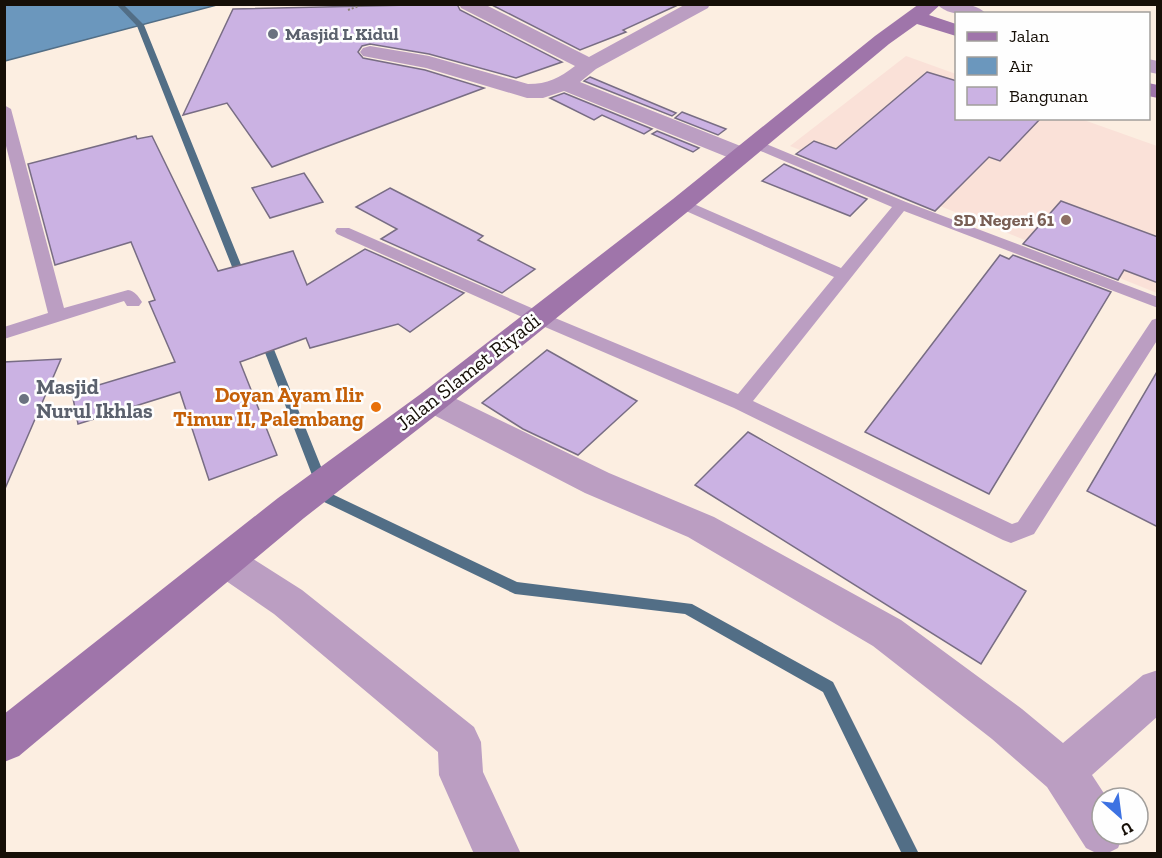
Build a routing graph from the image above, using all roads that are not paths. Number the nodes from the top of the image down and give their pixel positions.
1 (468, 4) edge
2 (701, 4) edge
3 (946, 4) edge
4 (923, 11) edge
5 (970, 12) edge
6 (955, 29) edge
7 (370, 52) dead end
8 (589, 65) junction
9 (565, 84) junction
10 (4, 109) edge
11 (747, 149) junction
12 (682, 204) junction
13 (901, 205) junction
14 (343, 231) dead end
15 (844, 274) junction
16 (133, 302) dead end
17 (1158, 303) edge
18 (58, 317) junction
19 (537, 317) junction
20 (1158, 324) edge
21 (4, 333) edge
22 (433, 401) junction
23 (741, 403) junction
24 (226, 561) junction
25 (1158, 689) edge
26 (4, 741) edge
27 (1063, 771) junction
28 (1090, 813) edge
29 (498, 854) edge

1 - 8 street
2 - 8 street
3 - 5 street
4 - 6 street
4 - 11 street, Jalan Slamet Riyadi
7 - 9 street
8 - 9 street
9 - 11 street
10 - 18 lane
11 - 12 street, Jalan Slamet Riyadi
11 - 13 lane
12 - 15 lane
12 - 19 street, Jalan Slamet Riyadi
13 - 15 lane
13 - 17 lane
14 - 19 lane
15 - 23 lane
16 - 18 lane
18 - 21 lane
19 - 22 street, Jalan Slamet Riyadi
19 - 23 lane
20 - 23 lane
22 - 24 street, Jalan Slamet Riyadi
22 - 27 street
24 - 26 street, Jalan Slamet Riyadi
24 - 29 street
25 - 27 street
27 - 28 street

